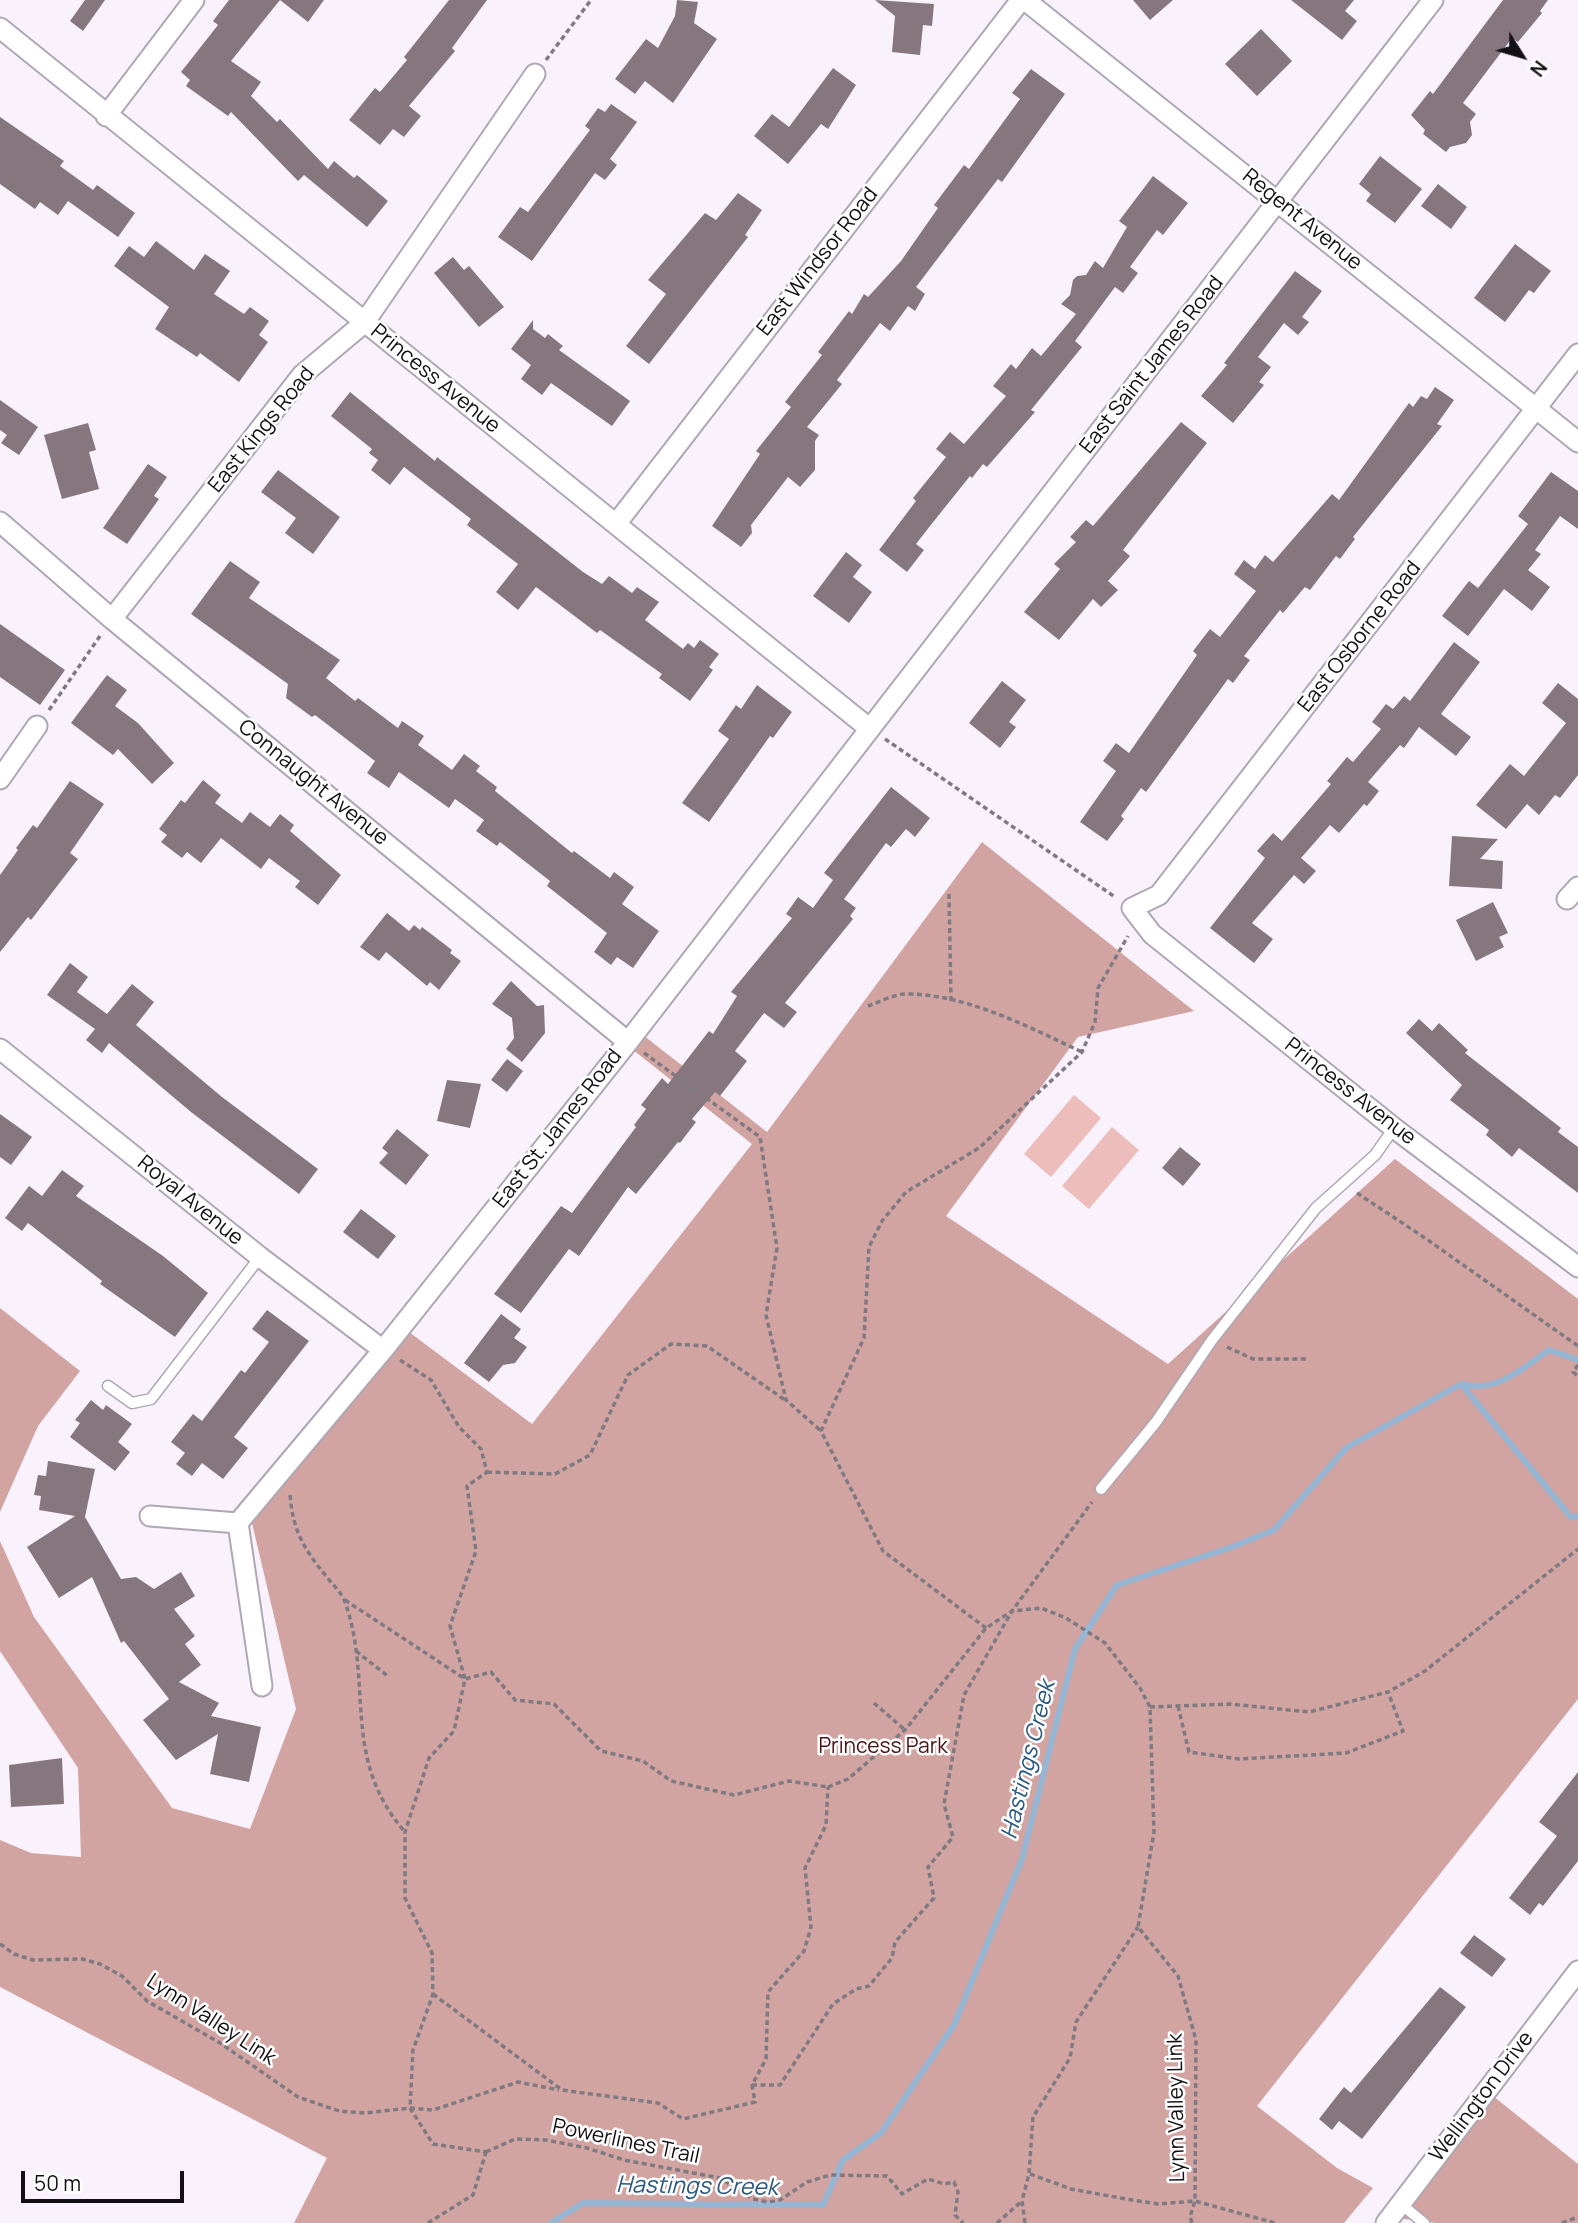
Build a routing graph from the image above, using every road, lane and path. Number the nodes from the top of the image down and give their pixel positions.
1 (194, 0) edge
2 (591, 0) edge
3 (1023, 0) edge
4 (1433, 0) edge
5 (0, 27) edge
6 (535, 74) joint
7 (106, 116) junction
8 (1279, 201) junction
9 (364, 323) junction
10 (1578, 354) edge
11 (1536, 409) junction
12 (1578, 442) edge
13 (0, 522) edge
14 (616, 524) junction
15 (112, 619) junction
16 (37, 726) joint
17 (870, 729) junction
18 (0, 779) edge
19 (949, 894) dead end
20 (1135, 913) junction
21 (951, 1001) junction
22 (869, 1006) dead end
23 (628, 1042) junction
24 (0, 1048) edge
25 (1082, 1052) junction
26 (1394, 1128) junction
27 (1343, 1185) junction
28 (260, 1258) junction
29 (1578, 1267) edge
30 (1212, 1340) junction
31 (1578, 1346) edge
32 (383, 1350) junction
33 (1308, 1359) dead end
34 (1578, 1365) edge
35 (1578, 1376) edge
36 (108, 1386) dead end
37 (786, 1400) junction
38 (821, 1431) junction
39 (287, 1461) junction
40 (488, 1472) junction
41 (1101, 1489) joint
42 (150, 1516) dead end
43 (238, 1523) junction
44 (1578, 1549) edge
45 (345, 1600) junction
46 (1012, 1611) junction
47 (986, 1628) junction
48 (356, 1651) junction
49 (389, 1677) dead end
50 (464, 1679) junction
51 (262, 1686) dead end
52 (1388, 1692) junction
53 (874, 1703) dead end
54 (1178, 1706) junction
55 (1150, 1707) junction
56 (905, 1730) junction
57 (828, 1787) junction
58 (405, 1832) junction
59 (1138, 1927) junction
60 (0, 1944) edge
61 (1578, 1971) edge
62 (433, 1994) junction
63 (752, 2085) junction
64 (562, 2090) junction
65 (410, 2108) junction
66 (486, 2152) junction
67 (1029, 2174) junction
68 (1021, 2201) junction
69 (1195, 2201) junction
70 (1401, 2204) junction
71 (1578, 2217) edge
72 (428, 2223) edge
73 (963, 2223) edge
74 (997, 2223) edge
75 (1025, 2223) edge
76 (1192, 2223) edge
77 (1275, 2223) edge
78 (1386, 2223) edge
79 (1424, 2223) edge
80 (1562, 2223) edge

1 - 7 street
2 - 6 path
3 - 8 street, Regent Avenue
3 - 14 street, East Windsor Road
4 - 8 street, East Saint James Road
5 - 7 street, Princess Avenue
6 - 9 street, East Kings Road
7 - 9 street, Princess Avenue
8 - 11 street, Regent Avenue
8 - 17 street, East Saint James Road
9 - 14 street, Princess Avenue
9 - 15 street, East Kings Road
10 - 11 street, East Osborne Road
11 - 12 street, Regent Avenue
11 - 20 street, East Osborne Road
13 - 15 street, Connaught Avenue
14 - 17 street, Princess Avenue
15 - 16 path
15 - 23 street, Connaught Avenue
16 - 18 street
17 - 20 path
17 - 23 street, East St. James Road
19 - 21 path
20 - 25 path
20 - 26 street, Princess Avenue
21 - 22 path
21 - 25 path
23 - 32 street, East St. James Road
23 - 37 path
24 - 28 street, Royal Avenue
25 - 38 path
26 - 27 lane
26 - 29 street, Princess Avenue
27 - 30 lane
27 - 31 path
28 - 32 street, Royal Avenue
28 - 36 lane
30 - 33 path
30 - 41 lane
32 - 39 street, East St. James Road
32 - 40 path
34 - 35 path
37 - 38 path
37 - 40 path
38 - 47 path
39 - 43 street, East St. James Road
39 - 45 path
40 - 50 path
41 - 46 path
42 - 43 street
43 - 51 street
44 - 52 path
45 - 48 path
45 - 50 path
46 - 47 path
46 - 55 path
46 - 63 path
47 - 56 path
48 - 49 path
48 - 58 path
50 - 57 path
50 - 58 path
52 - 54 path
52 - 54 path
53 - 56 path
54 - 55 path
55 - 59 path
56 - 57 path
57 - 63 path, Lynn Valley Link
58 - 62 path
59 - 67 path
59 - 69 path, Lynn Valley Link
60 - 65 path, Lynn Valley Link
61 - 70 street, Wellington Drive
62 - 64 path, Lynn Valley Link
62 - 65 path
63 - 64 path, Lynn Valley Link
64 - 65 path, Lynn Valley Link
65 - 66 path
66 - 72 path
66 - 73 path, Powerlines Trail
67 - 68 path
67 - 69 path
68 - 74 path
68 - 75 path
69 - 76 path
69 - 77 path, Lynn Valley Link
70 - 78 street, Wellington Drive
70 - 79 lane
71 - 80 path

